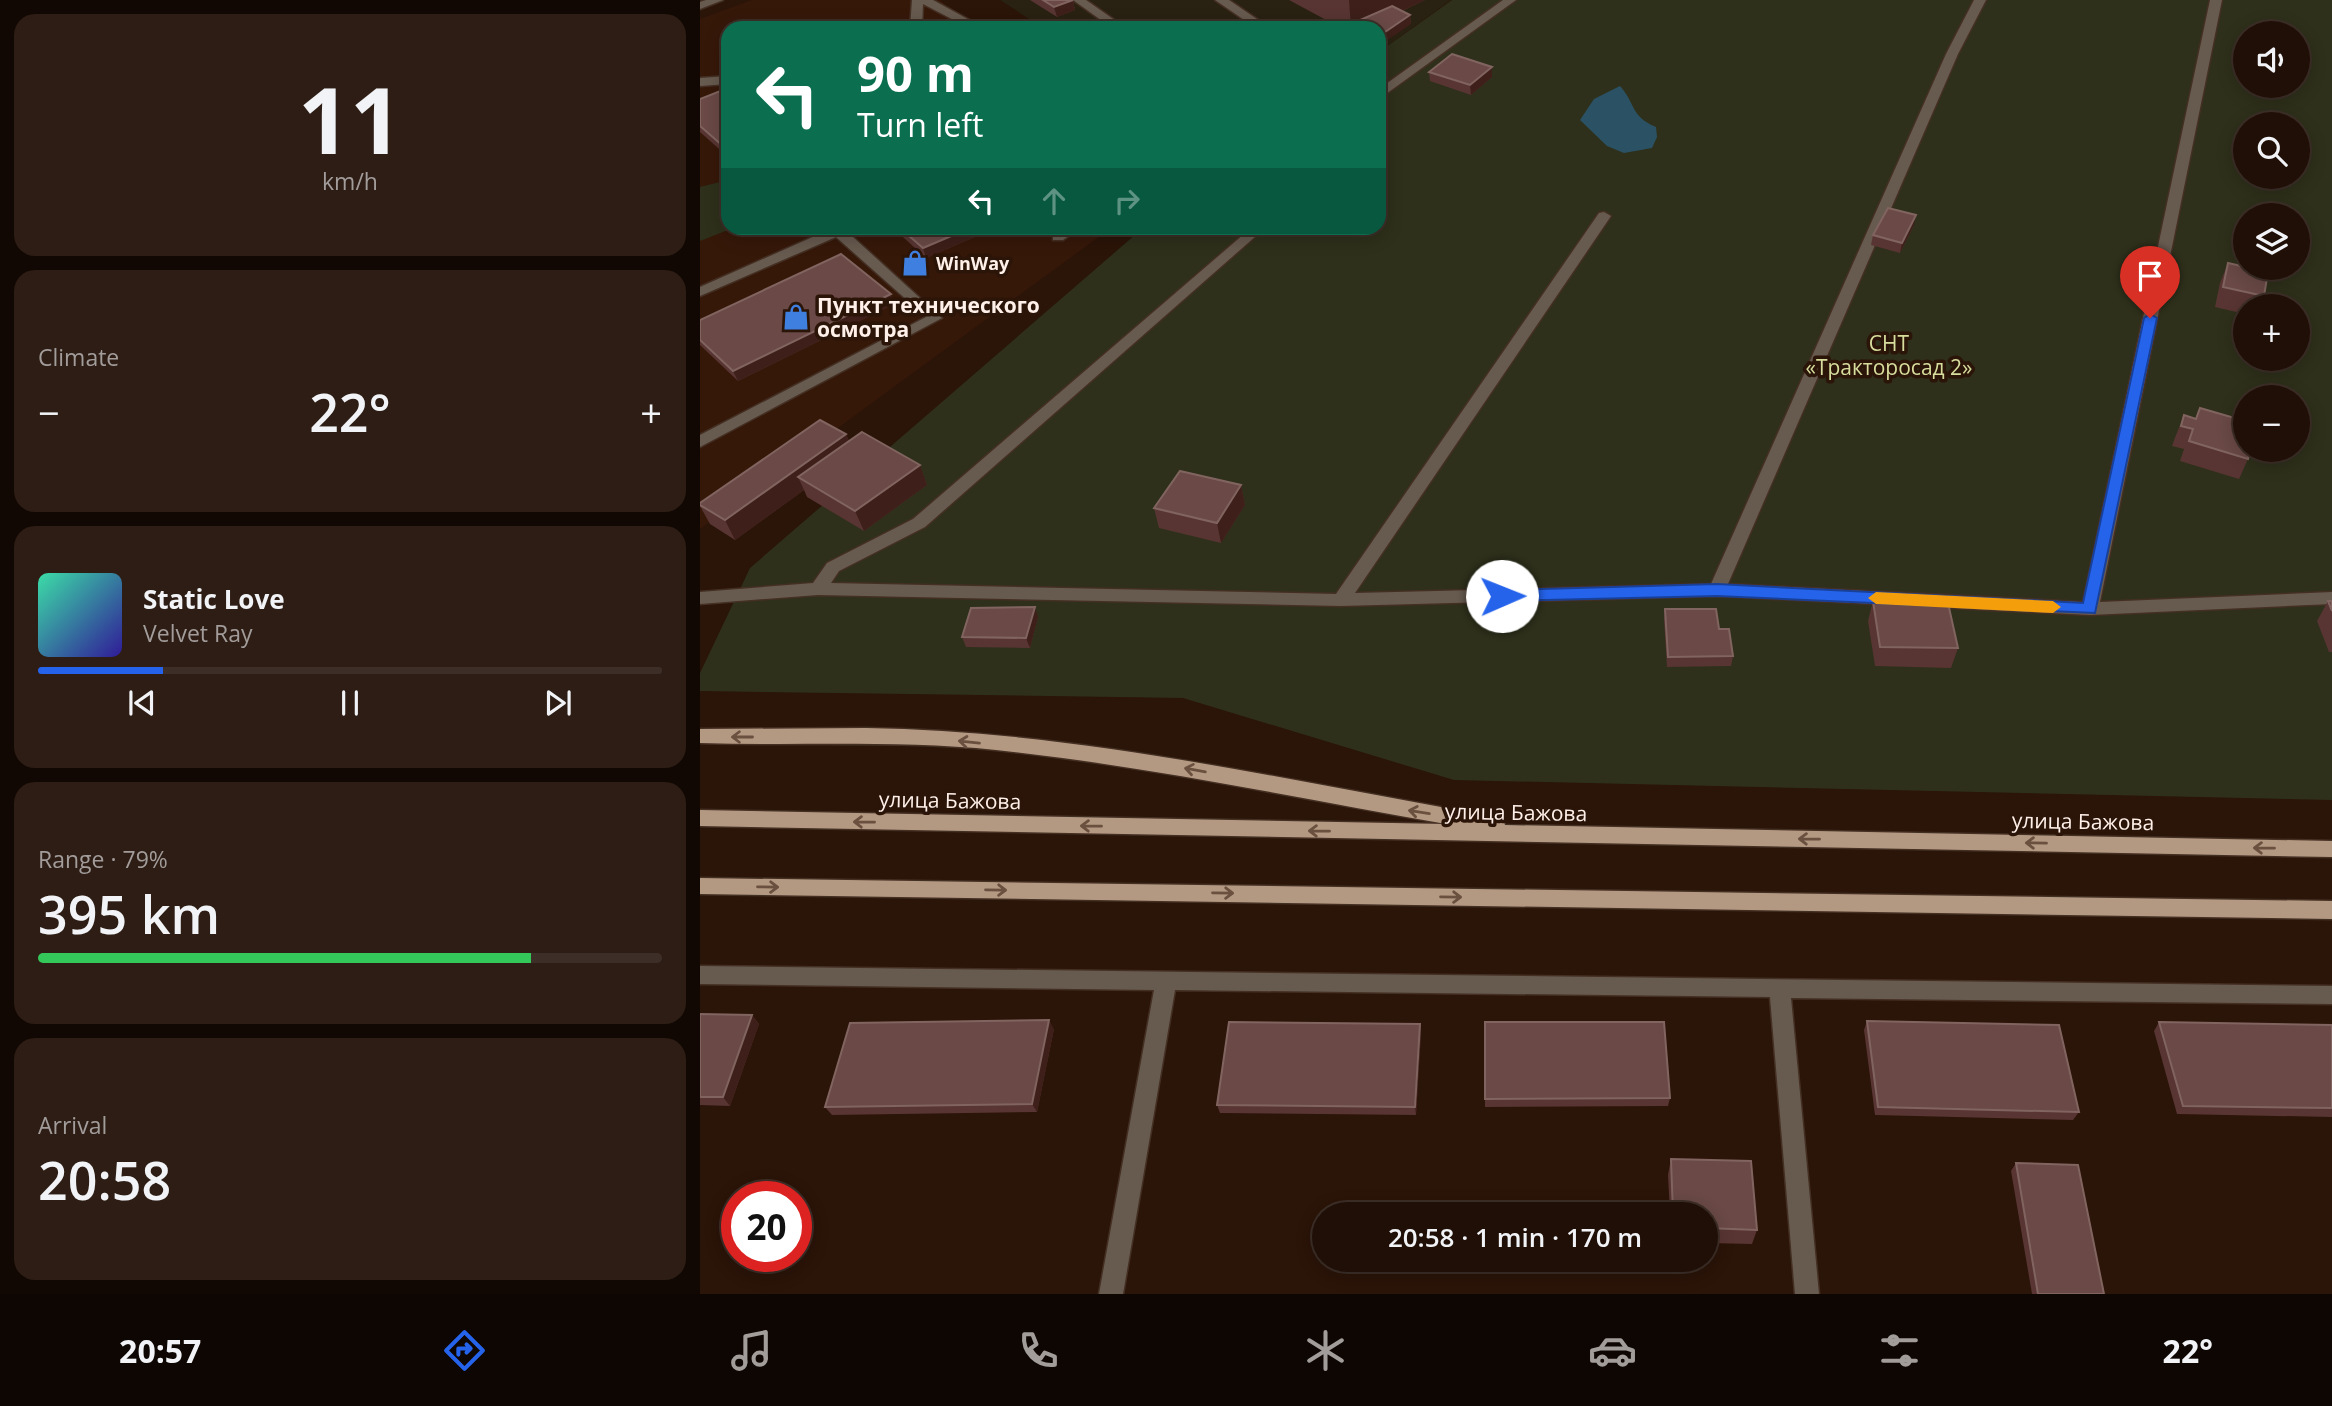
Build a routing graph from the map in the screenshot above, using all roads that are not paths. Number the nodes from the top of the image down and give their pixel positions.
1 (716, 0) edge
2 (918, 0) edge
3 (925, 0) edge
4 (1079, 0) edge
5 (1222, 0) edge
6 (1510, 0) edge
7 (1980, 0) edge
8 (2216, 0) edge
9 (700, 6) edge
10 (916, 21) edge
11 (965, 21) edge
12 (1110, 21) edge
13 (1254, 21) edge
14 (721, 80) edge
15 (700, 82) edge
16 (1386, 90) edge
17 (1604, 216) dead end
18 (828, 235) edge
19 (848, 235) edge
20 (1061, 235) edge
21 (1250, 235) edge
22 (1058, 237) dead end
23 (700, 292) edge
24 (700, 442) edge
25 (818, 589) junction
26 (1717, 590) junction
27 (700, 598) edge
28 (2332, 598) edge
29 (1341, 600) junction
30 (2090, 609) junction
31 (700, 736) edge
32 (700, 818) edge
33 (1558, 835) junction
34 (2332, 849) edge
35 (700, 886) edge
36 (2332, 910) edge
37 (700, 975) edge
38 (1166, 981) junction
39 (1780, 989) junction
40 (2332, 995) edge
41 (1111, 1294) edge
42 (1807, 1294) edge

1 - 9 street
2 - 10 street
3 - 11 street
4 - 12 street
5 - 13 street
6 - 16 street
7 - 26 street
8 - 30 street
14 - 15 street
17 - 29 street
18 - 23 street
19 - 24 street
20 - 22 street
21 - 25 street
25 - 27 street
25 - 29 street
26 - 29 street
26 - 30 street
28 - 30 street
33 -> 31 main road
33 -> 32 main road, улица Бажова
34 -> 33 main road, улица Бажова
35 -> 36 main road
37 - 38 street
38 - 39 street
38 - 41 street
39 - 40 street
39 - 42 street

